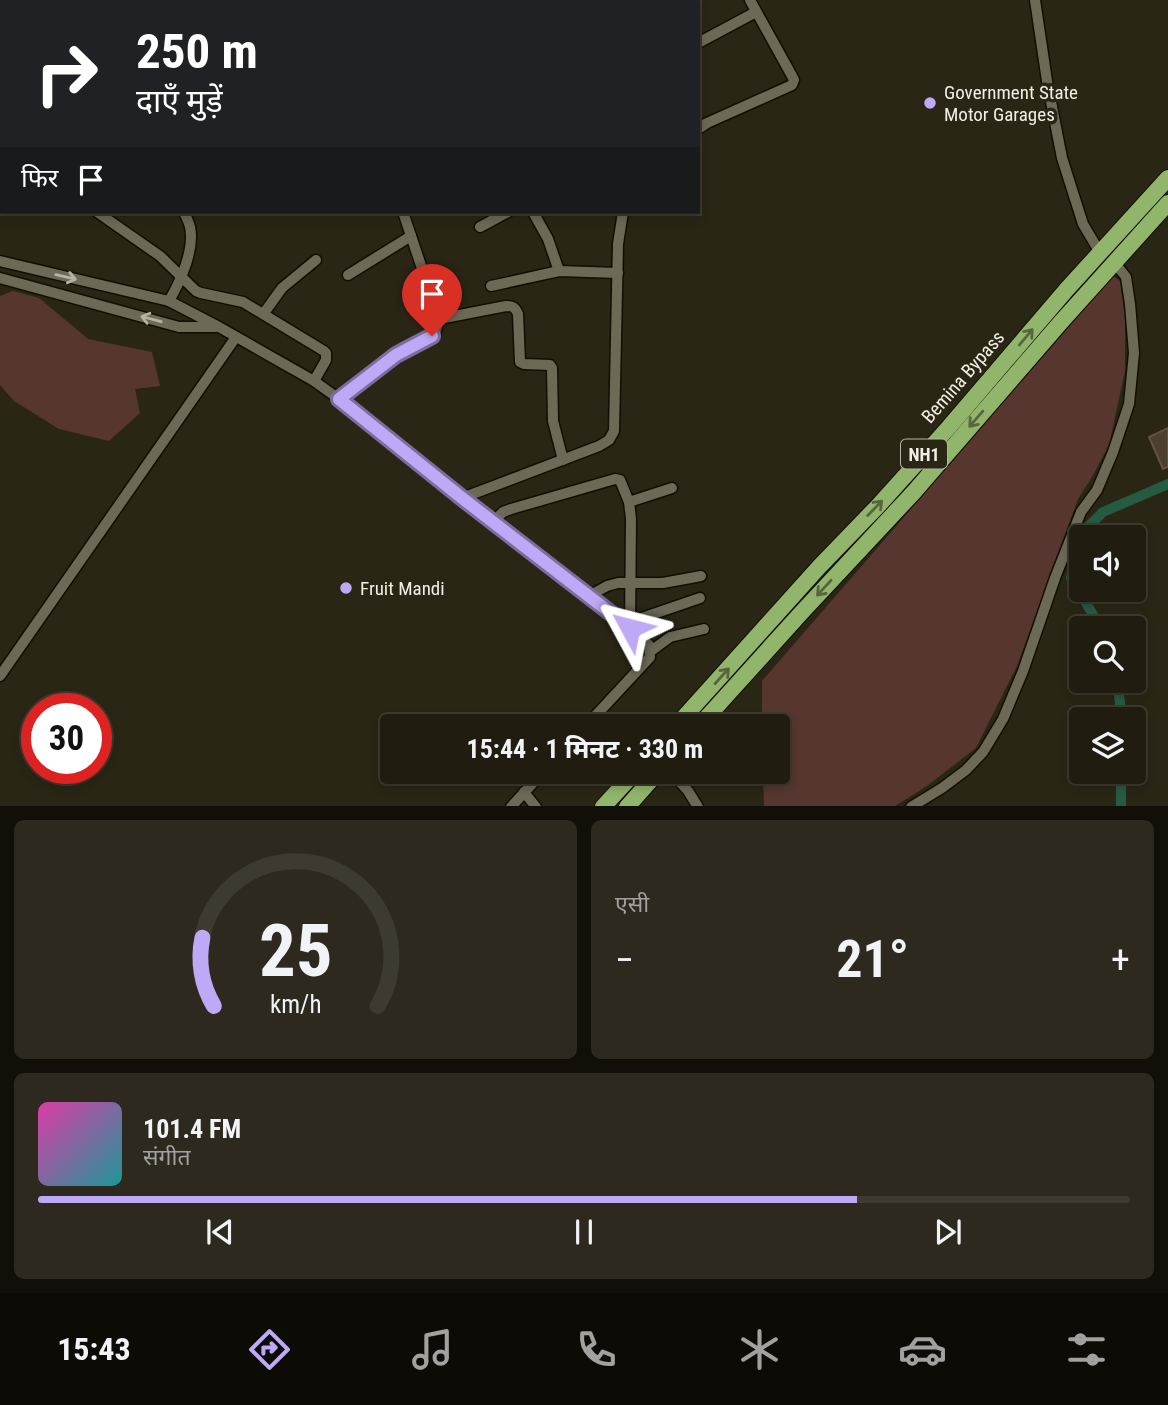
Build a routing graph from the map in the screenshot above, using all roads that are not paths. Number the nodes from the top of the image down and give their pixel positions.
1 (1035, 0) edge
2 (755, 4) edge
3 (700, 42) edge
4 (700, 128) edge
5 (1168, 178) edge
6 (1168, 203) edge
7 (99, 214) edge
8 (185, 214) edge
9 (404, 214) edge
10 (504, 214) edge
11 (534, 214) edge
12 (623, 214) edge
13 (480, 227) dead end
14 (411, 236) junction
15 (1107, 256) junction
16 (316, 260) dead end
17 (0, 261) edge
18 (559, 271) junction
19 (618, 273) junction
20 (348, 275) dead end
21 (182, 277) junction
22 (0, 278) edge
23 (492, 286) dead end
24 (169, 301) junction
25 (264, 313) junction
26 (439, 319) junction
27 (219, 327) junction
28 (236, 337) junction
29 (314, 381) junction
30 (339, 399) junction
31 (563, 460) junction
32 (672, 488) dead end
33 (462, 498) junction
34 (629, 502) junction
35 (493, 522) junction
36 (701, 576) dead end
37 (630, 583) junction
38 (589, 596) junction
39 (700, 598) dead end
40 (630, 625) junction
41 (704, 629) dead end
42 (651, 651) junction
43 (0, 677) edge
44 (597, 714) edge
45 (687, 714) edge
46 (710, 714) edge
47 (532, 784) edge
48 (624, 784) edge
49 (647, 784) edge
50 (681, 784) edge
51 (524, 792) junction
52 (512, 806) edge
53 (535, 806) edge
54 (604, 806) edge
55 (628, 806) edge
56 (697, 806) edge
57 (913, 806) edge

1 - 15 street
2 - 3 street
2 - 4 street
5 - 15 highway, Bemina Bypass / NH1
6 - 15 highway, Bemina Bypass / NH1
7 - 21 street
8 - 21 street
9 - 14 street
10 - 13 street
11 - 18 street
12 - 19 street
14 - 20 street
14 - 26 street
45 -> 15 highway, Bemina Bypass / NH1
15 -> 46 highway, Bemina Bypass / NH1
15 - 57 street
16 - 25 street
17 -> 24 street
18 - 19 street
18 - 23 street
19 - 31 street
21 - 24 street
21 - 25 street
27 -> 22 street
24 - 27 street
25 - 29 street
26 - 30 street
26 - 31 street
27 - 28 street
28 - 29 street
28 - 43 street
29 - 30 street
30 - 33 street
31 - 33 street
32 - 34 street
33 - 35 street
34 - 35 street
34 - 37 street
35 - 38 street
36 - 37 street
37 - 38 street
37 - 40 street
38 - 40 street
39 - 40 street
40 - 42 street
41 - 42 street
42 - 44 street
47 - 51 street
48 - 54 highway
49 - 55 highway
50 - 56 street
51 - 52 street
51 - 53 street

